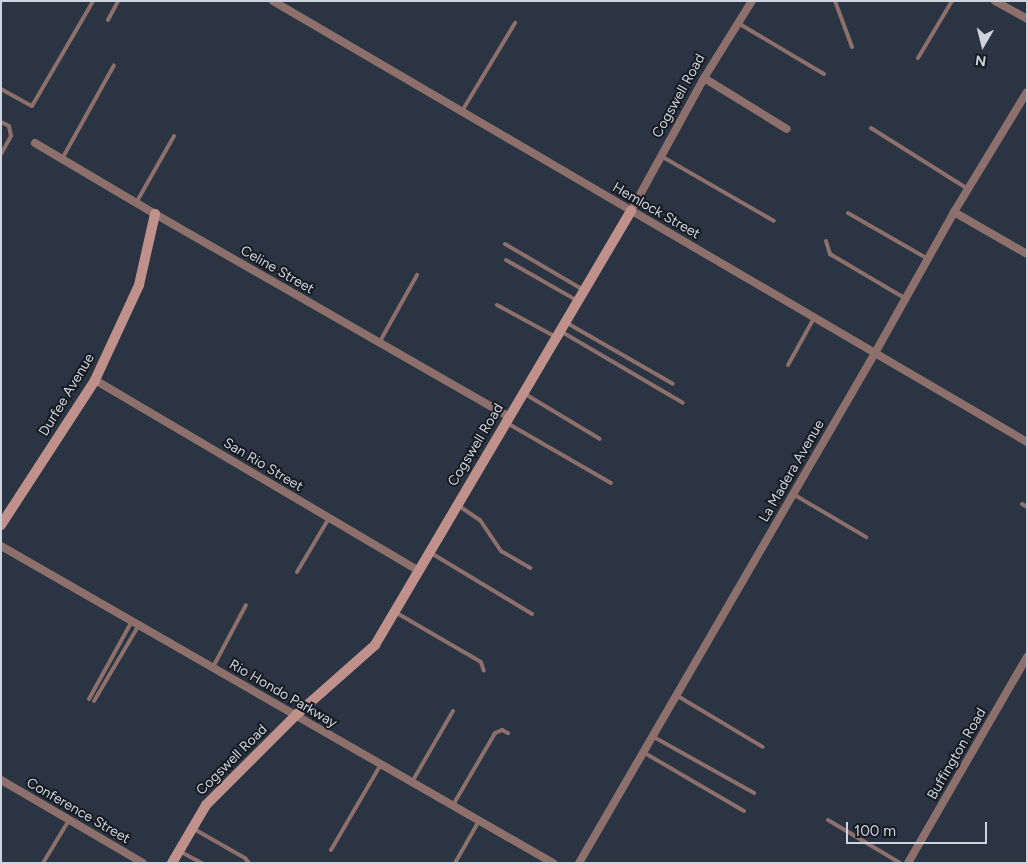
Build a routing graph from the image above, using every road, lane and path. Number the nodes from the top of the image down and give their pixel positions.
1 (93, 1) edge
2 (118, 1) edge
3 (273, 1) edge
4 (752, 1) edge
5 (835, 1) edge
6 (952, 1) edge
7 (995, 1) edge
8 (1027, 18) edge
9 (108, 20) dead end
10 (515, 23) dead end
11 (737, 23) junction
12 (852, 47) dead end
13 (918, 58) dead end
14 (114, 65) dead end
15 (824, 74) dead end
16 (704, 78) junction
17 (1, 89) edge
18 (1027, 92) edge
19 (462, 111) junction
20 (1, 122) edge
21 (871, 128) dead end
22 (787, 129) dead end
23 (174, 136) dead end
24 (35, 143) dead end
25 (1, 154) edge
26 (661, 156) junction
27 (62, 158) junction
28 (968, 189) junction
29 (136, 203) junction
30 (632, 210) junction
31 (954, 212) junction
32 (848, 213) dead end
33 (155, 214) junction
34 (774, 221) dead end
35 (826, 241) dead end
36 (505, 244) dead end
37 (1027, 254) edge
38 (928, 259) junction
39 (506, 260) dead end
40 (417, 275) dead end
41 (584, 290) junction
42 (906, 299) junction
43 (578, 301) junction
44 (498, 305) dead end
45 (814, 318) junction
46 (560, 330) junction
47 (379, 343) junction
48 (875, 353) junction
49 (788, 364) dead end
50 (95, 380) junction
51 (673, 384) dead end
52 (523, 393) junction
53 (683, 403) dead end
54 (507, 419) junction
55 (600, 440) dead end
56 (1027, 442) edge
57 (611, 483) dead end
58 (793, 494) junction
59 (457, 504) junction
60 (1022, 504) dead end
61 (1027, 507) edge
62 (329, 518) junction
63 (1, 525) edge
64 (866, 537) dead end
65 (1, 546) edge
66 (429, 552) junction
67 (531, 568) dead end
68 (418, 570) junction
69 (297, 572) dead end
70 (246, 605) dead end
71 (394, 611) junction
72 (532, 614) dead end
73 (136, 623) junction
74 (1027, 657) edge
75 (213, 667) junction
76 (484, 671) dead end
77 (676, 695) junction
78 (89, 699) dead end
79 (94, 701) dead end
80 (453, 711) dead end
81 (296, 715) junction
82 (508, 733) dead end
83 (652, 736) junction
84 (763, 748) dead end
85 (643, 752) junction
86 (380, 764) junction
87 (1, 780) edge
88 (412, 782) junction
89 (754, 793) dead end
90 (453, 805) junction
91 (744, 811) dead end
92 (69, 820) junction
93 (479, 820) junction
94 (828, 820) dead end
95 (192, 828) junction
96 (331, 850) dead end
97 (179, 851) junction
98 (43, 863) edge
99 (142, 863) edge
100 (172, 863) edge
101 (202, 863) edge
102 (249, 863) edge
103 (455, 863) edge
104 (553, 863) edge
105 (579, 863) edge
106 (900, 863) edge
107 (908, 863) edge

1 - 17 lane
2 - 9 lane
3 - 19 street, Hemlock Street
4 - 11 street, Cogswell Road
5 - 12 lane
6 - 13 lane
7 - 8 street
10 - 19 lane
11 - 15 lane
11 - 16 street, Cogswell Road
14 - 27 lane
16 - 22 street
16 - 26 street, Cogswell Road
18 - 28 street, La Madera Avenue
19 - 30 street, Hemlock Street
20 - 25 lane
21 - 28 lane
23 - 29 lane
24 - 27 street, Celine Street
26 - 30 street, Cogswell Road
26 - 34 lane
27 - 29 street, Celine Street
28 - 31 street, La Madera Avenue
29 - 33 street, Celine Street
30 - 41 street, Cogswell Road
30 - 45 street, Hemlock Street
31 - 37 street
31 - 38 street, La Madera Avenue
32 - 38 lane
33 - 47 street, Celine Street
33 - 50 street, Durfee Avenue
35 - 42 lane
36 - 41 lane
38 - 42 street, La Madera Avenue
39 - 43 lane
40 - 47 lane
41 - 43 street, Cogswell Road
42 - 48 street, La Madera Avenue
43 - 46 street, Cogswell Road
44 - 46 lane
45 - 48 street, Hemlock Street
45 - 49 lane
46 - 51 lane
46 - 52 street, Cogswell Road
46 - 53 lane
47 - 54 street, Celine Street
48 - 56 street, Hemlock Street
48 - 58 street, La Madera Avenue
50 - 62 street, San Rio Street
50 - 63 street, Durfee Avenue
52 - 54 street, Cogswell Road
52 - 55 lane
54 - 57 lane
54 - 59 street, Cogswell Road
58 - 64 lane
58 - 77 street, La Madera Avenue
59 - 66 street, Cogswell Road
59 - 67 lane
60 - 61 lane
62 - 68 street, San Rio Street
62 - 69 lane
65 - 73 street, Rio Hondo Parkway
66 - 68 street, Cogswell Road
66 - 72 lane
68 - 71 street, Cogswell Road
70 - 75 lane
71 - 76 lane
71 - 81 street, Cogswell Road
73 - 75 street, Rio Hondo Parkway
73 - 78 lane
73 - 79 lane
74 - 107 street, Buffington Road
75 - 81 street, Rio Hondo Parkway
77 - 83 street, La Madera Avenue
77 - 84 lane
80 - 88 lane
81 - 86 street, Rio Hondo Parkway
81 - 95 street, Cogswell Road
82 - 90 lane
83 - 85 street, La Madera Avenue
83 - 89 lane
85 - 91 lane
85 - 105 street, La Madera Avenue
86 - 88 street, Rio Hondo Parkway
86 - 96 lane
87 - 92 street, Conference Street
88 - 90 street, Rio Hondo Parkway
90 - 93 street, Rio Hondo Parkway
92 - 98 lane
92 - 99 street, Conference Street
93 - 103 lane
93 - 104 street, Rio Hondo Parkway
94 - 106 lane
95 - 97 street, Cogswell Road
95 - 102 lane
97 - 100 street, Cogswell Road
97 - 101 lane

